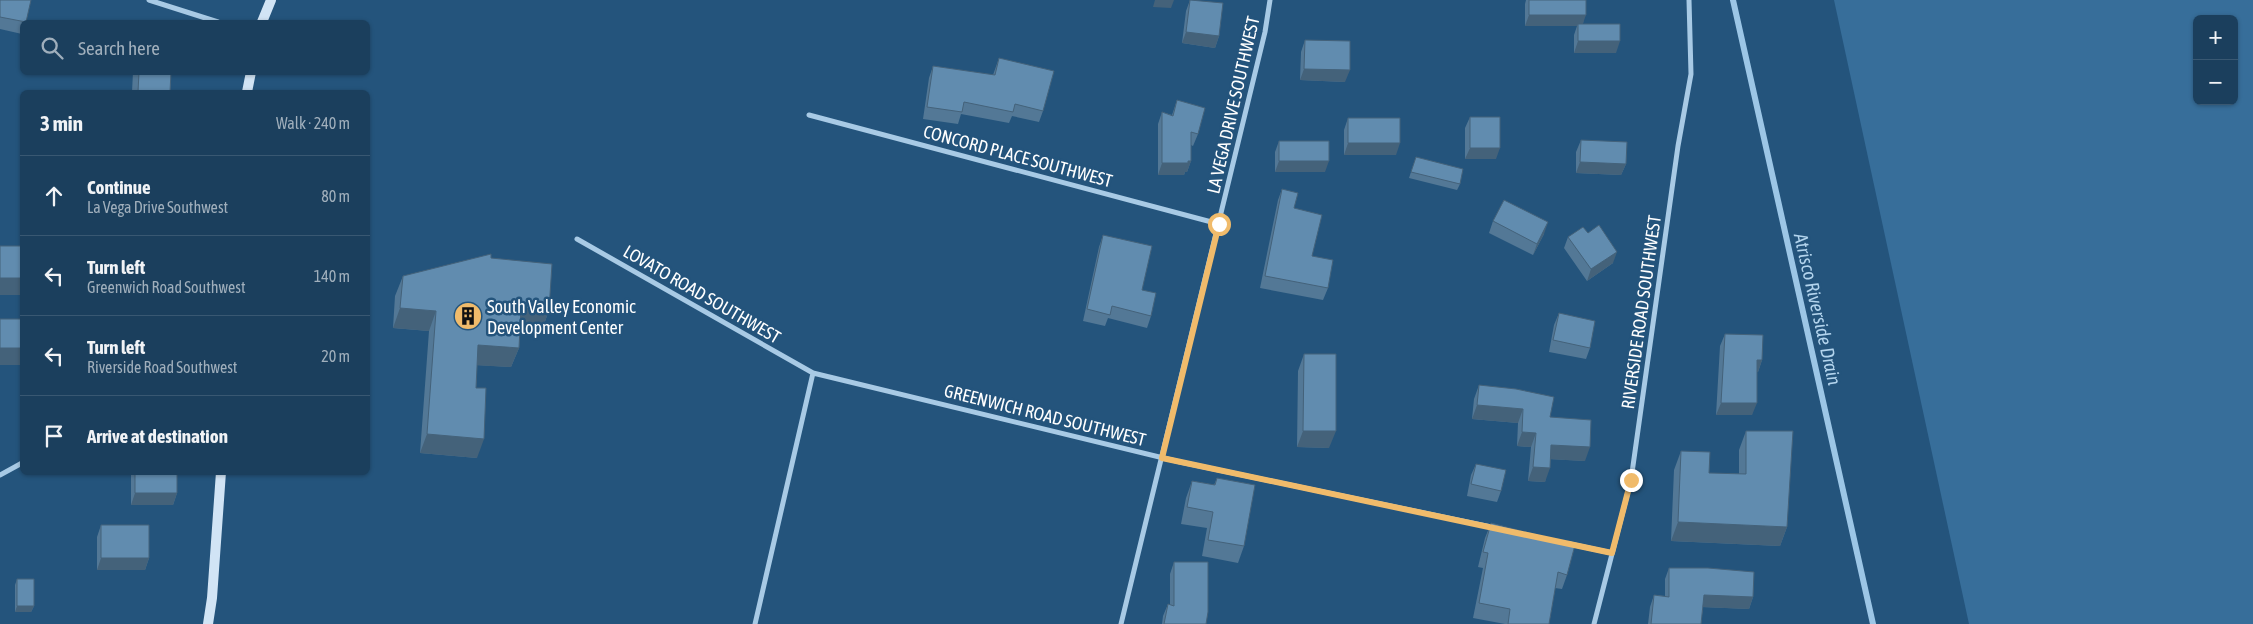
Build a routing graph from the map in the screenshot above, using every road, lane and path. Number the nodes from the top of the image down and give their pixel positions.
1 (149, 0) edge
2 (271, 0) edge
3 (1270, 0) edge
4 (1690, 0) edge
5 (212, 20) edge
6 (263, 20) edge
7 (250, 75) edge
8 (247, 90) edge
9 (809, 115) dead end
10 (1219, 224) junction
11 (577, 239) dead end
12 (813, 373) junction
13 (1162, 458) junction
14 (20, 465) edge
15 (0, 475) edge
16 (221, 475) edge
17 (1506, 531) edge
18 (1564, 543) edge
19 (1612, 553) junction
20 (208, 624) edge
21 (755, 624) edge
22 (1121, 624) edge
23 (1594, 624) edge

1 - 5 street
2 - 6 main road
3 - 10 street, LA VEGA DRIVE SOUTHWEST
4 - 19 street, RIVERSIDE ROAD SOUTHWEST
7 - 8 main road
9 - 10 street, CONCORD PLACE SOUTHWEST
10 - 13 street, LA VEGA DRIVE SOUTHWEST
11 - 12 street, LOVATO ROAD SOUTHWEST
12 - 13 street, GREENWICH ROAD SOUTHWEST
12 - 21 street
13 - 17 street, GREENWICH ROAD SOUTHWEST
13 - 22 street, LA VEGA DRIVE SOUTHWEST
14 - 15 street
16 - 20 main road
18 - 19 street
19 - 23 street, RIVERSIDE ROAD SOUTHWEST

